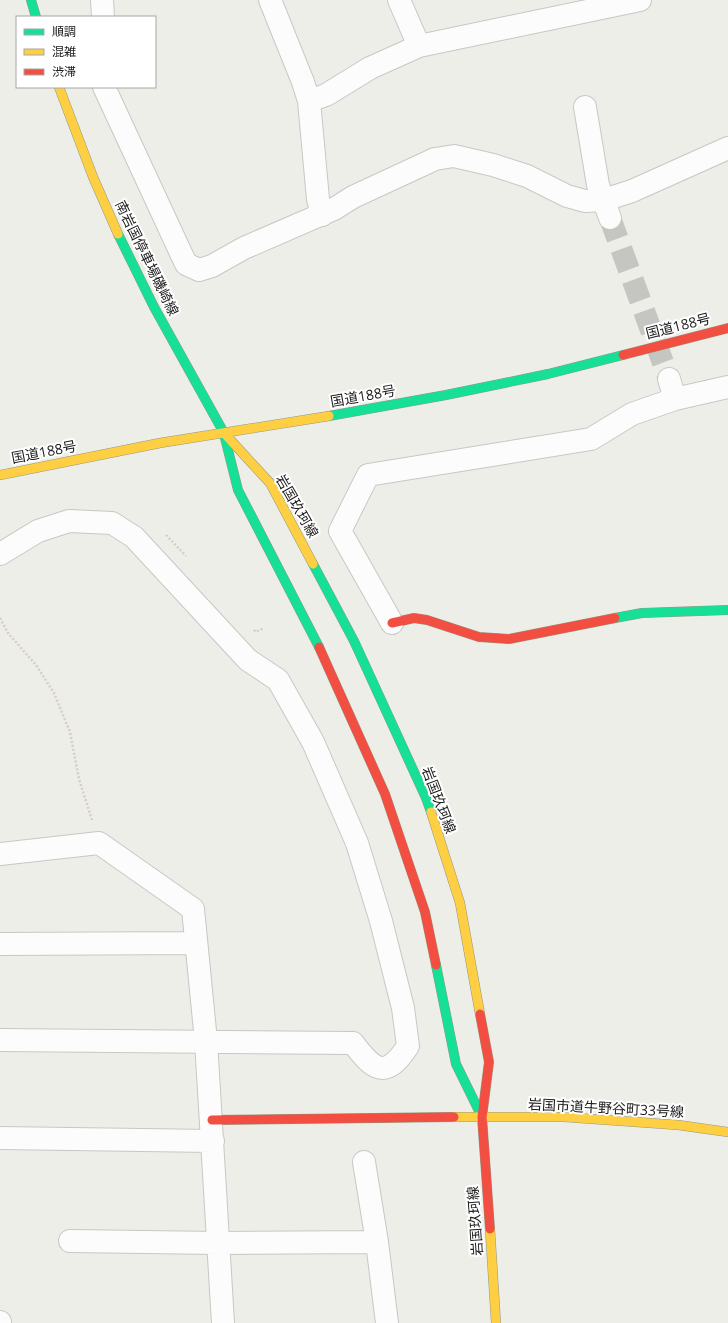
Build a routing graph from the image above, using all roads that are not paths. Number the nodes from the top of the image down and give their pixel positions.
1 (31, 0) edge
2 (102, 0) edge
3 (270, 0) edge
4 (399, 0) edge
5 (630, 1) edge
6 (36, 16) edge
7 (102, 16) edge
8 (419, 46) junction
9 (59, 88) edge
10 (104, 88) edge
11 (309, 101) junction
12 (585, 107) dead end
13 (728, 148) edge
14 (607, 209) junction
15 (322, 215) junction
16 (728, 328) edge
17 (728, 387) edge
18 (224, 433) junction
19 (0, 476) edge
20 (0, 554) edge
21 (728, 610) edge
22 (392, 623) joint
23 (0, 854) edge
24 (196, 943) junction
25 (0, 944) edge
26 (0, 1040) edge
27 (206, 1041) junction
28 (482, 1116) junction
29 (212, 1131) junction
30 (728, 1132) edge
31 (0, 1138) edge
32 (364, 1162) dead end
33 (70, 1241) dead end
34 (377, 1242) junction
35 (218, 1243) junction
36 (223, 1323) edge
37 (387, 1323) edge
38 (496, 1323) edge

1 - 6 main road
2 - 7 street
3 - 11 street
4 - 8 street
5 - 8 street
8 - 11 street
9 - 18 main road, 南岩国停車場磯崎線
10 - 15 street
11 - 15 street
12 - 14 street
13 - 14 street
14 - 15 street
16 - 18 main road, 国道188号
17 - 22 street
18 - 19 main road, 国道188号
18 - 28 main road, 岩国玖珂線
18 - 28 main road, 岩国玖珂線
20 - 27 street
21 - 22 main road
23 - 24 street
24 - 25 street
24 - 27 street
26 - 27 street
27 - 29 street
28 - 29 main road, 岩国市道牛野谷町33号線
28 - 30 main road, 岩国市道牛野谷町33号線
28 - 38 main road, 岩国玖珂線
29 - 31 street
29 - 35 street
32 - 34 street
33 - 35 street
34 - 35 street
34 - 37 street
35 - 36 street

